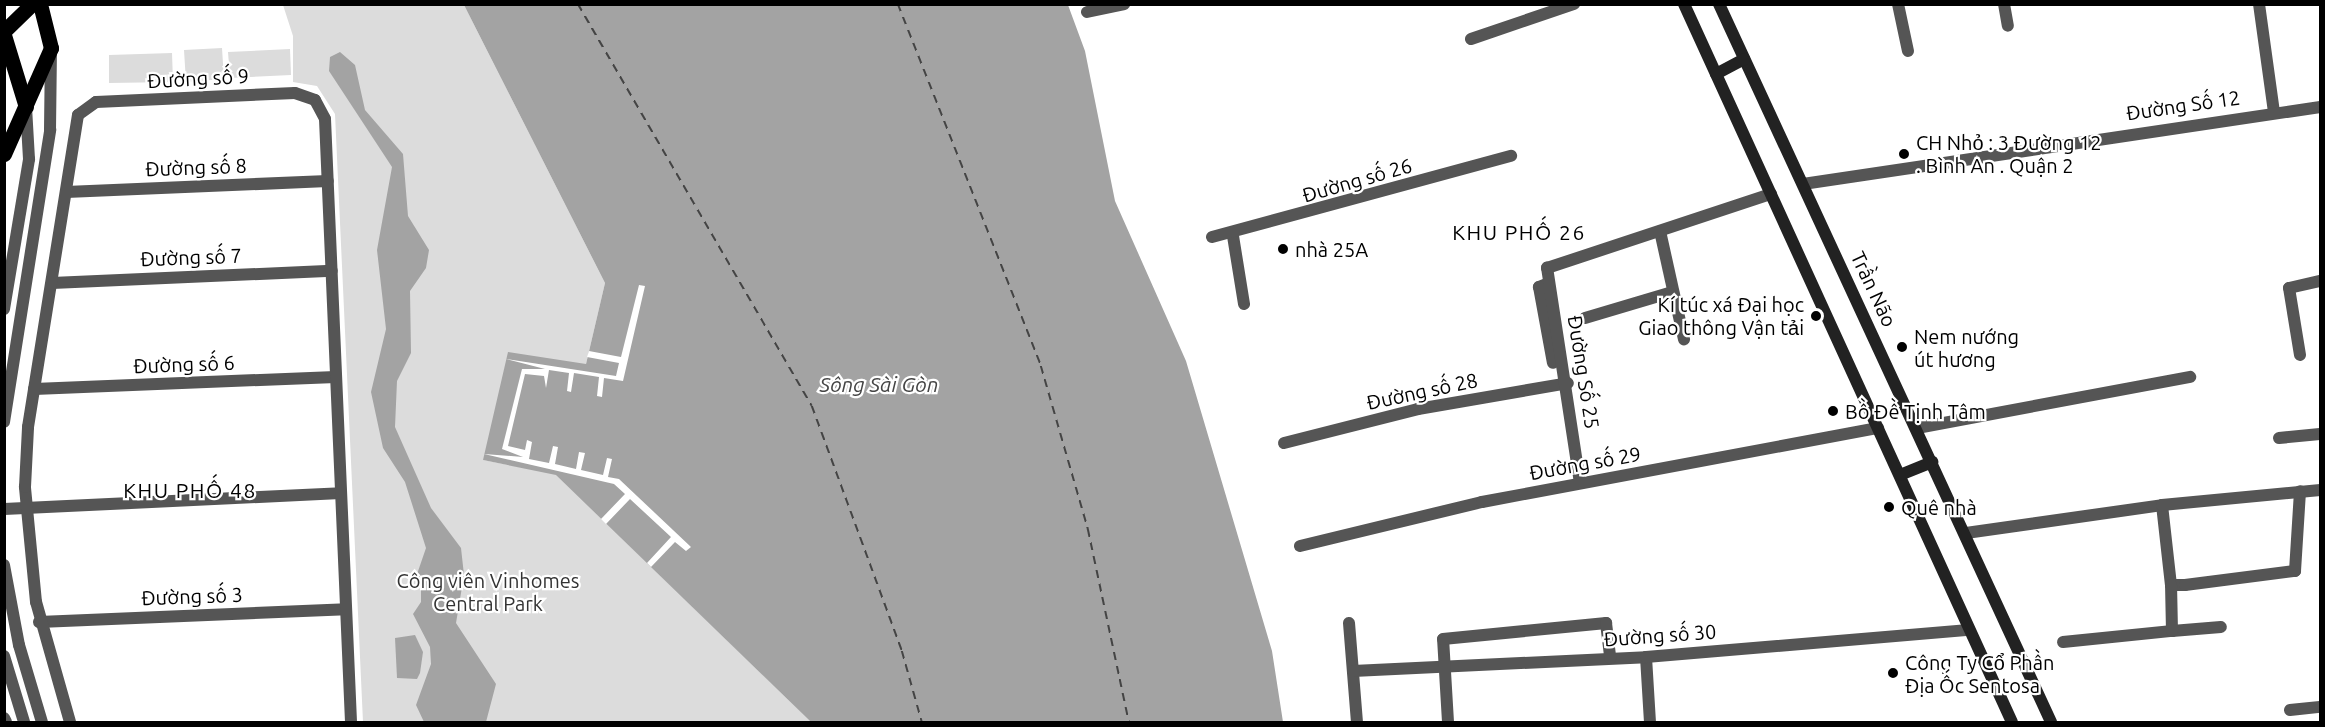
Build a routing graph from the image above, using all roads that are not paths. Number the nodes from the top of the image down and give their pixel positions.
1 (32, 4) edge
2 (40, 4) edge
3 (1124, 4) edge
4 (1574, 4) edge
5 (1684, 4) edge
6 (1719, 4) edge
7 (1898, 4) edge
8 (2004, 4) edge
9 (2259, 4) edge
10 (1087, 12) dead end
11 (2008, 26) dead end
12 (4, 33) edge
13 (1471, 39) dead end
14 (51, 48) junction
15 (1908, 51) dead end
16 (1744, 59) junction
17 (1716, 74) junction
18 (26, 107) junction
19 (2320, 108) edge
20 (2274, 112) junction
21 (4, 154) edge
22 (1511, 156) dead end
23 (328, 181) junction
24 (1803, 184) junction
25 (66, 192) junction
26 (1771, 194) junction
27 (1660, 231) junction
28 (1233, 236) junction
29 (1212, 237) dead end
30 (332, 270) junction
31 (2320, 281) edge
32 (52, 283) junction
33 (1549, 283) junction
34 (1673, 292) junction
35 (1244, 304) dead end
36 (4, 309) edge
37 (1585, 318) dead end
38 (1684, 339) dead end
39 (2300, 356) dead end
40 (1553, 363) dead end
41 (336, 377) junction
42 (2190, 377) dead end
43 (1568, 383) junction
44 (34, 389) junction
45 (4, 422) edge
46 (1878, 428) junction
47 (1917, 428) junction
48 (2320, 434) edge
49 (2279, 438) dead end
50 (1284, 443) dead end
51 (1932, 462) junction
52 (1900, 475) junction
53 (1580, 483) junction
54 (2320, 490) edge
55 (2300, 491) junction
56 (341, 493) junction
57 (2162, 505) junction
58 (25, 508) junction
59 (4, 509) edge
60 (1966, 533) junction
61 (1300, 546) dead end
62 (4, 565) edge
63 (2171, 585) junction
64 (346, 609) junction
65 (39, 622) junction
66 (1349, 622) dead end
67 (2221, 627) dead end
68 (1969, 630) junction
69 (2172, 631) junction
70 (2063, 642) dead end
71 (4, 656) edge
72 (1646, 657) junction
73 (1610, 658) junction
74 (1445, 666) junction
75 (1353, 671) junction
76 (2320, 707) edge
77 (2290, 710) dead end
78 (4, 718) edge
79 (6, 723) edge
80 (24, 723) edge
81 (42, 723) edge
82 (70, 723) edge
83 (351, 723) edge
84 (1357, 723) edge
85 (1448, 723) edge
86 (1650, 723) edge
87 (2012, 723) edge
88 (2051, 723) edge

1 - 12 main road
2 - 14 main road
3 - 10 street
4 - 13 street
5 - 17 main road
6 - 16 main road, Trần Não
7 - 15 street
8 - 11 street
9 - 20 street
12 - 18 main road
14 - 18 main road
14 - 45 street
16 - 17 main road
16 - 24 main road, Trần Não
17 - 26 main road
18 - 21 main road
18 - 36 street
19 - 20 street, Đường Số 12
20 - 24 street, Đường Số 12
22 - 28 street, Đường số 26
23 - 25 street, Đường số 8
23 - 25 street, Đường số 9
23 - 30 street
24 - 47 main road, Trần Não
25 - 32 street
26 - 27 street
26 - 46 main road
27 - 33 street, Đường Số 25
27 - 34 street
28 - 29 street, Đường số 26
28 - 35 street
30 - 32 street, Đường số 7
30 - 41 street
31 - 39 street
32 - 44 street
33 - 40 street
33 - 43 street, Đường Số 25
34 - 37 street
34 - 38 street
41 - 44 street, Đường số 6
41 - 56 street
42 - 47 street
43 - 50 street, Đường số 28
43 - 53 street, Đường Số 25
44 - 58 street
46 - 52 main road
46 - 53 street, Đường số 29
47 - 51 main road, Trần Não
48 - 49 street
51 - 52 main road
51 - 60 main road, Trần Não
52 - 68 main road
53 - 61 street, Đường số 29
54 - 55 street
55 - 57 street
55 - 63 street
56 - 58 street
56 - 64 street
57 - 60 street
57 - 63 street
58 - 59 street
58 - 65 street
60 - 88 main road, Trần Não
62 - 81 street
63 - 69 street
64 - 65 street, Đường số 3
64 - 83 street
65 - 82 street
66 - 75 street
67 - 69 street
68 - 72 street, Đường số 30
68 - 87 main road
69 - 70 street
71 - 80 street
72 - 73 street, Đường số 30
72 - 86 street
73 - 74 street, Đường số 30
73 - 74 street
74 - 75 street, Đường số 30
74 - 85 street
75 - 84 street
76 - 77 street
78 - 79 street

